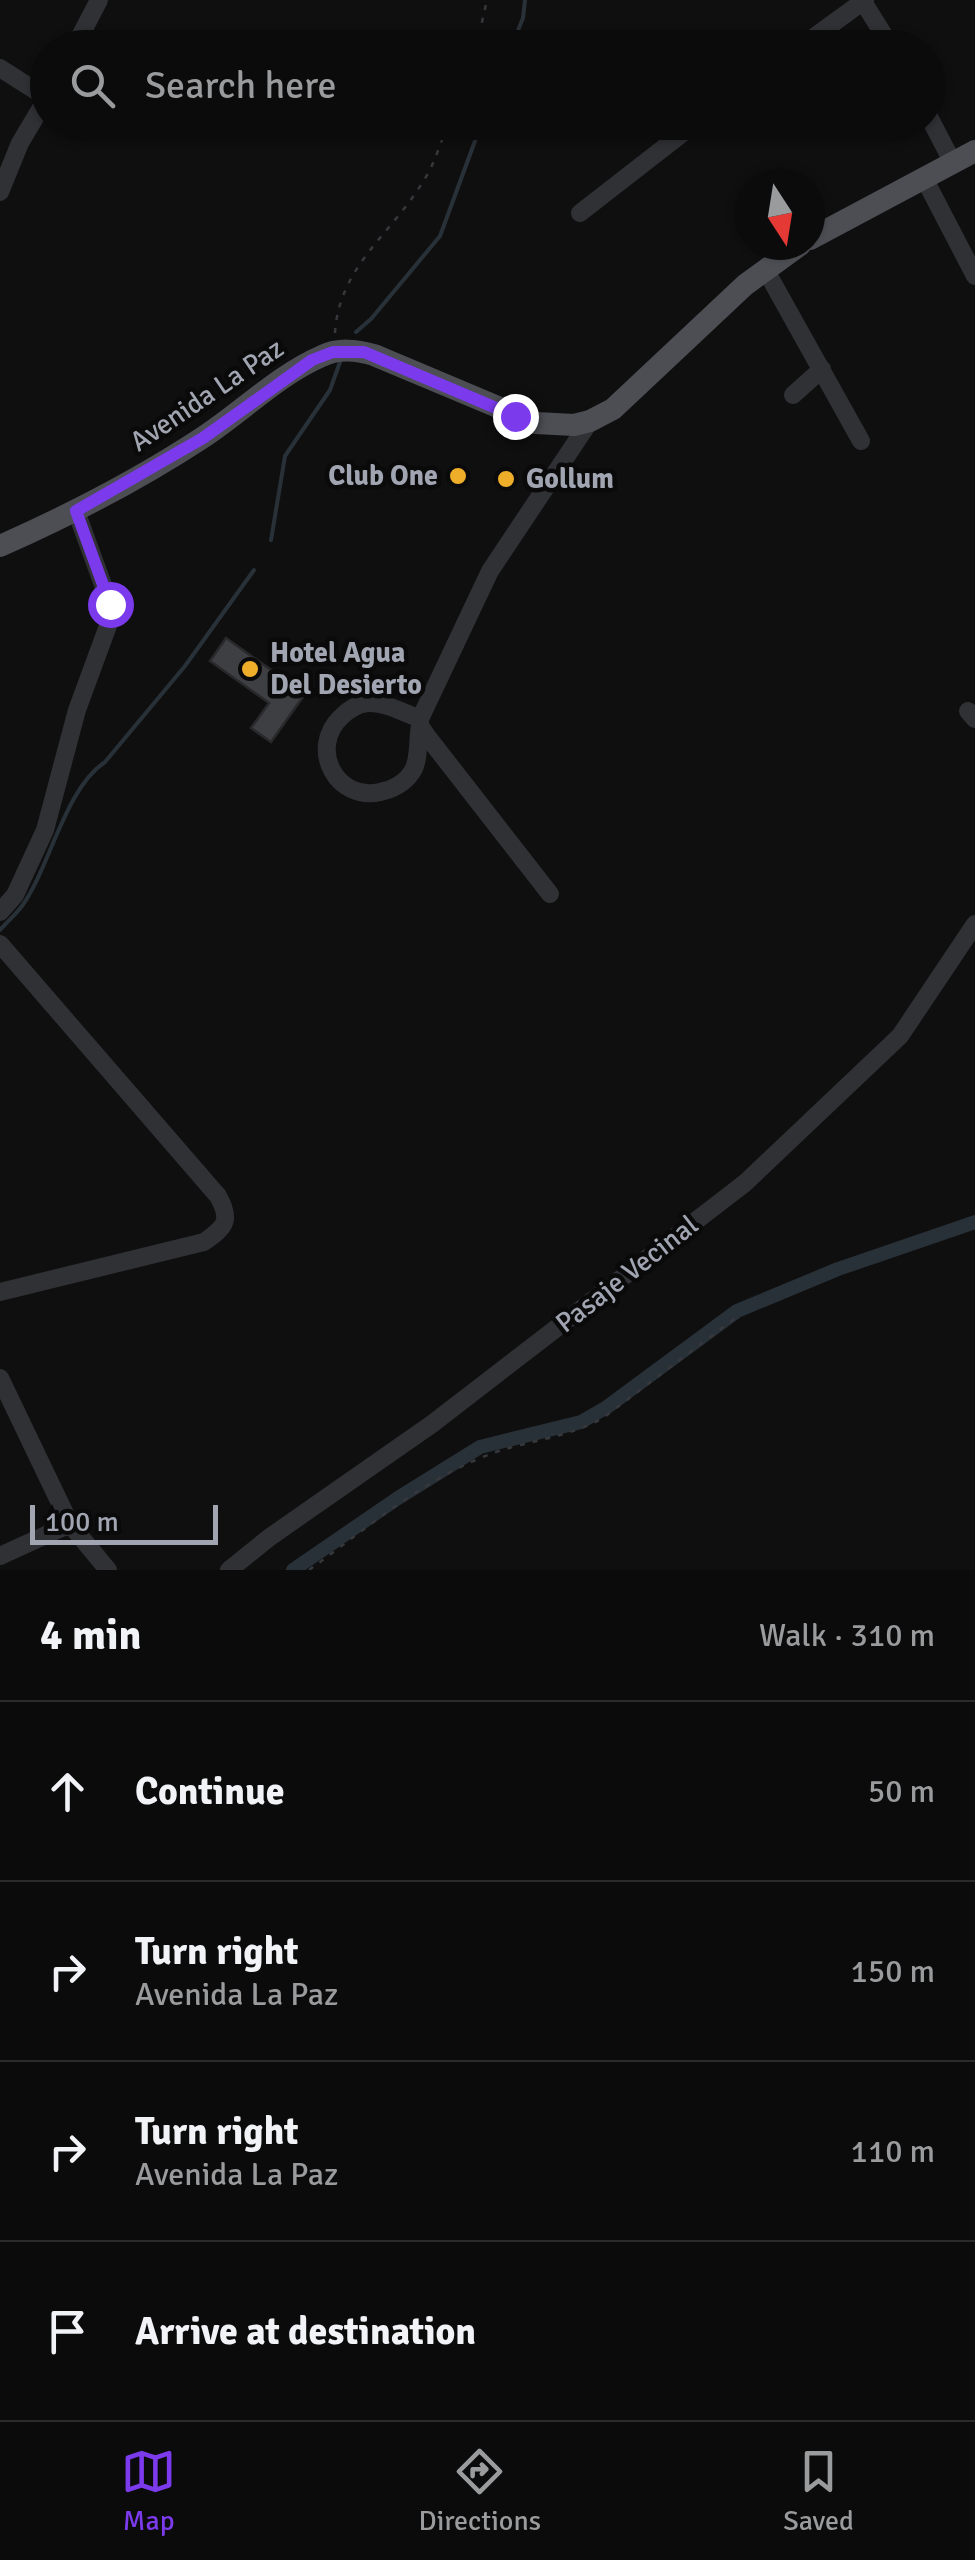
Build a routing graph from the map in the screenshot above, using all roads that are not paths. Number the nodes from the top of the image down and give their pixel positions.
1 (99, 0) edge
2 (863, 0) edge
3 (83, 30) edge
4 (824, 30) edge
5 (881, 30) edge
6 (0, 68) edge
7 (30, 87) edge
8 (30, 126) edge
9 (674, 140) edge
10 (941, 140) edge
11 (975, 151) edge
12 (953, 163) junction
13 (924, 178) junction
14 (0, 192) edge
15 (580, 212) dead end
16 (825, 231) edge
17 (778, 260) edge
18 (765, 269) junction
19 (975, 276) edge
20 (822, 369) junction
21 (793, 395) dead end
22 (590, 421) junction
23 (861, 441) dead end
24 (76, 511) junction
25 (0, 546) edge
26 (420, 723) junction
27 (550, 894) dead end
28 (0, 912) edge
29 (975, 924) edge
30 (2, 950) edge
31 (0, 1292) edge
32 (0, 1378) edge
33 (70, 1524) junction
34 (0, 1556) edge
35 (108, 1570) edge
36 (229, 1570) edge

1 - 3 street
2 - 4 street
2 - 5 street
6 - 7 street
8 - 14 street
9 - 15 street
10 - 12 street
11 - 12 main road
12 - 13 main road
13 - 16 main road
13 - 19 street
17 - 18 main road
18 - 20 street
18 - 22 main road
20 - 21 street
20 - 23 street
22 - 24 main road, Avenida La Paz
22 - 26 street
24 - 25 main road, Avenida La Paz
24 - 28 street
26 - 26 street
26 - 27 street
29 - 36 street, Pasaje Vecinal
30 - 31 street
32 - 33 street
33 - 34 street
33 - 35 street

